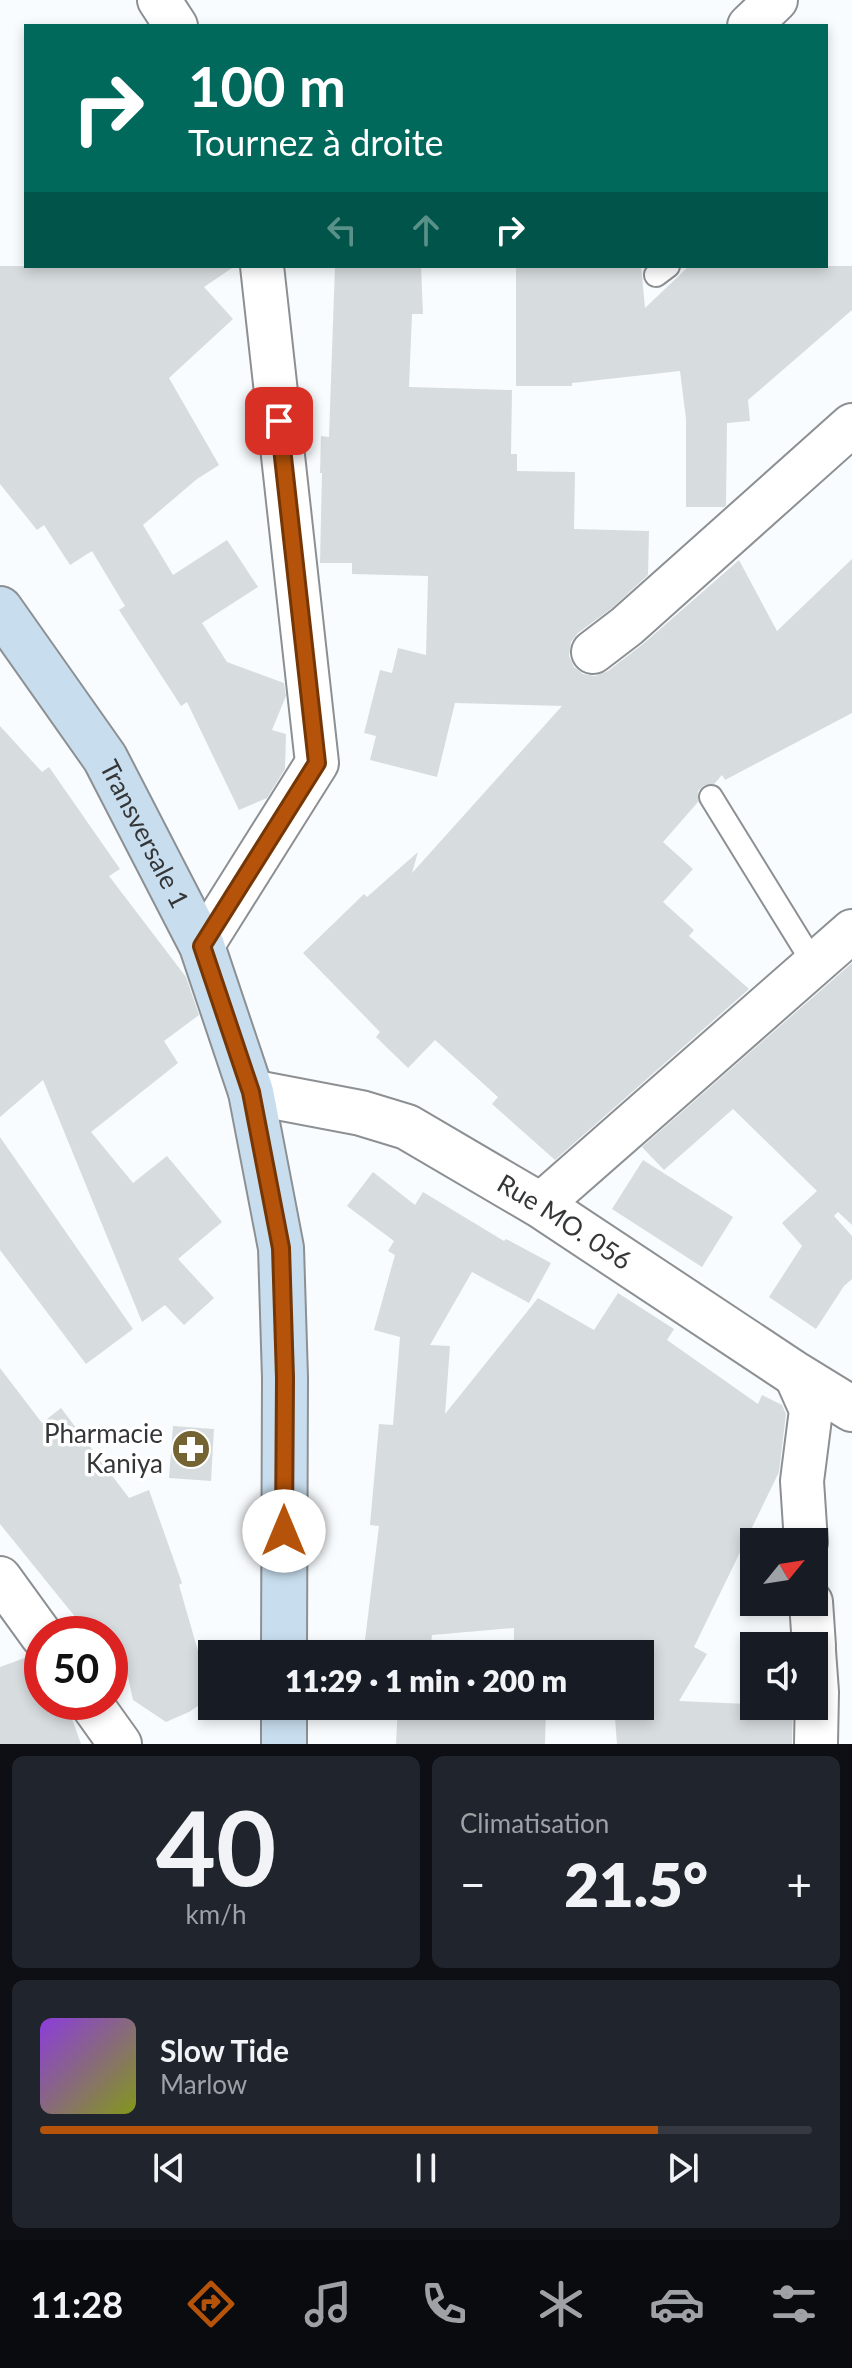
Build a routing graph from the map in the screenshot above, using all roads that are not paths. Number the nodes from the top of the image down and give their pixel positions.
1 (159, 0) edge
2 (776, 0) edge
3 (175, 24) edge
4 (751, 24) edge
5 (262, 268) edge
6 (852, 425) edge
7 (0, 609) edge
8 (593, 652) dead end
9 (711, 797) dead end
10 (852, 931) edge
11 (202, 946) junction
12 (814, 964) junction
13 (251, 1092) junction
14 (540, 1205) junction
15 (795, 1374) junction
16 (852, 1409) edge
17 (805, 1528) edge
18 (0, 1578) edge
19 (28, 1616) edge
20 (284, 1640) edge
21 (103, 1720) edge
22 (284, 1720) edge
23 (816, 1720) edge
24 (120, 1744) edge
25 (284, 1744) edge
26 (816, 1744) edge

1 - 3 street
2 - 4 street
5 - 11 street
6 - 8 street
7 - 11 main road, Transversale 1
9 - 12 lane
10 - 12 street
11 - 13 main road, Transversale 1
12 - 14 street
13 - 14 street, Rue MO. 056
13 - 20 main road, Transversale 1
14 - 15 street, Rue MO. 056
15 - 16 street, Rue MO. 056
15 - 17 street
18 - 19 street
21 - 24 street
22 - 25 main road
23 - 26 street

